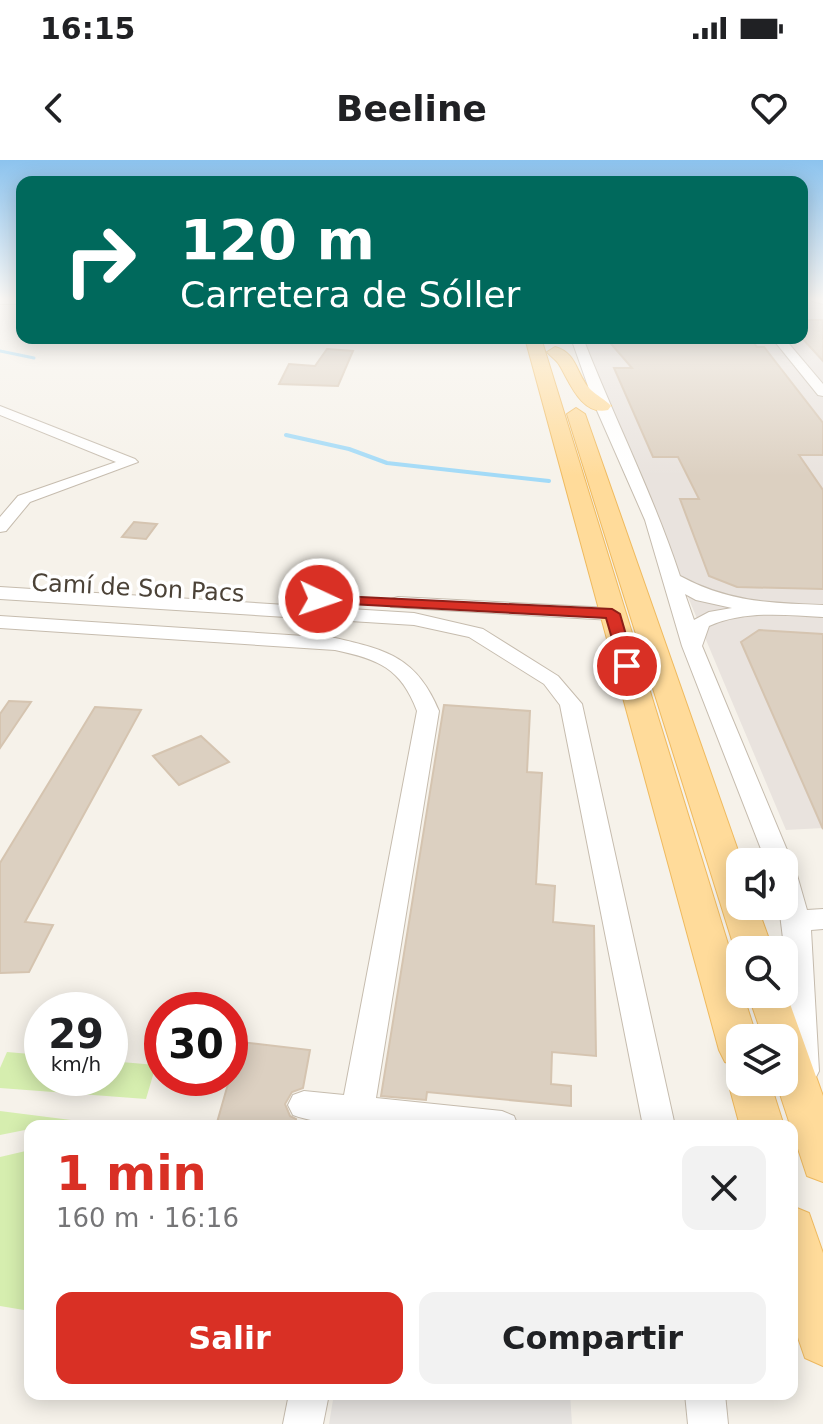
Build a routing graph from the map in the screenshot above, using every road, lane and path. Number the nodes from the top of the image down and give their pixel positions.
1 (559, 358) edge
2 (562, 358) edge
3 (564, 358) edge
4 (580, 358) edge
5 (795, 358) edge
6 (587, 363) joint
7 (823, 392) edge
8 (602, 406) junction
9 (0, 410) edge
10 (0, 498) edge
11 (24, 499) junction
12 (0, 527) edge
13 (671, 579) junction
14 (0, 580) edge
15 (0, 593) edge
16 (762, 608) junction
17 (823, 611) edge
18 (612, 614) junction
19 (0, 622) edge
20 (692, 646) junction
21 (773, 848) edge
22 (808, 920) edge
23 (749, 936) edge
24 (732, 1024) edge
25 (798, 1084) edge
26 (753, 1096) edge
27 (804, 1102) junction
28 (304, 1105) dead end
29 (357, 1112) junction
30 (440, 1120) edge
31 (658, 1120) edge
32 (760, 1120) edge
33 (823, 1161) edge
34 (798, 1250) edge
35 (823, 1340) edge
36 (308, 1400) edge
37 (706, 1400) edge
38 (303, 1424) edge
39 (708, 1424) edge

1 - 18 main road
2 - 23 main road
3 - 8 main road
4 - 6 main road
5 - 7 street
6 - 8 street
8 - 13 street
9 - 11 street
10 - 11 street
11 - 12 street
13 - 16 street
13 - 20 street
14 - 18 street, Camí de Son Pacs
15 - 31 street
16 - 17 street
16 - 20 street
18 - 24 main road
19 - 29 street
20 - 21 street
22 - 27 street
25 - 27 main road
26 - 32 main road
27 - 33 main road
28 - 29 street
29 - 30 street
34 - 35 main road
36 - 38 street
37 - 39 street

